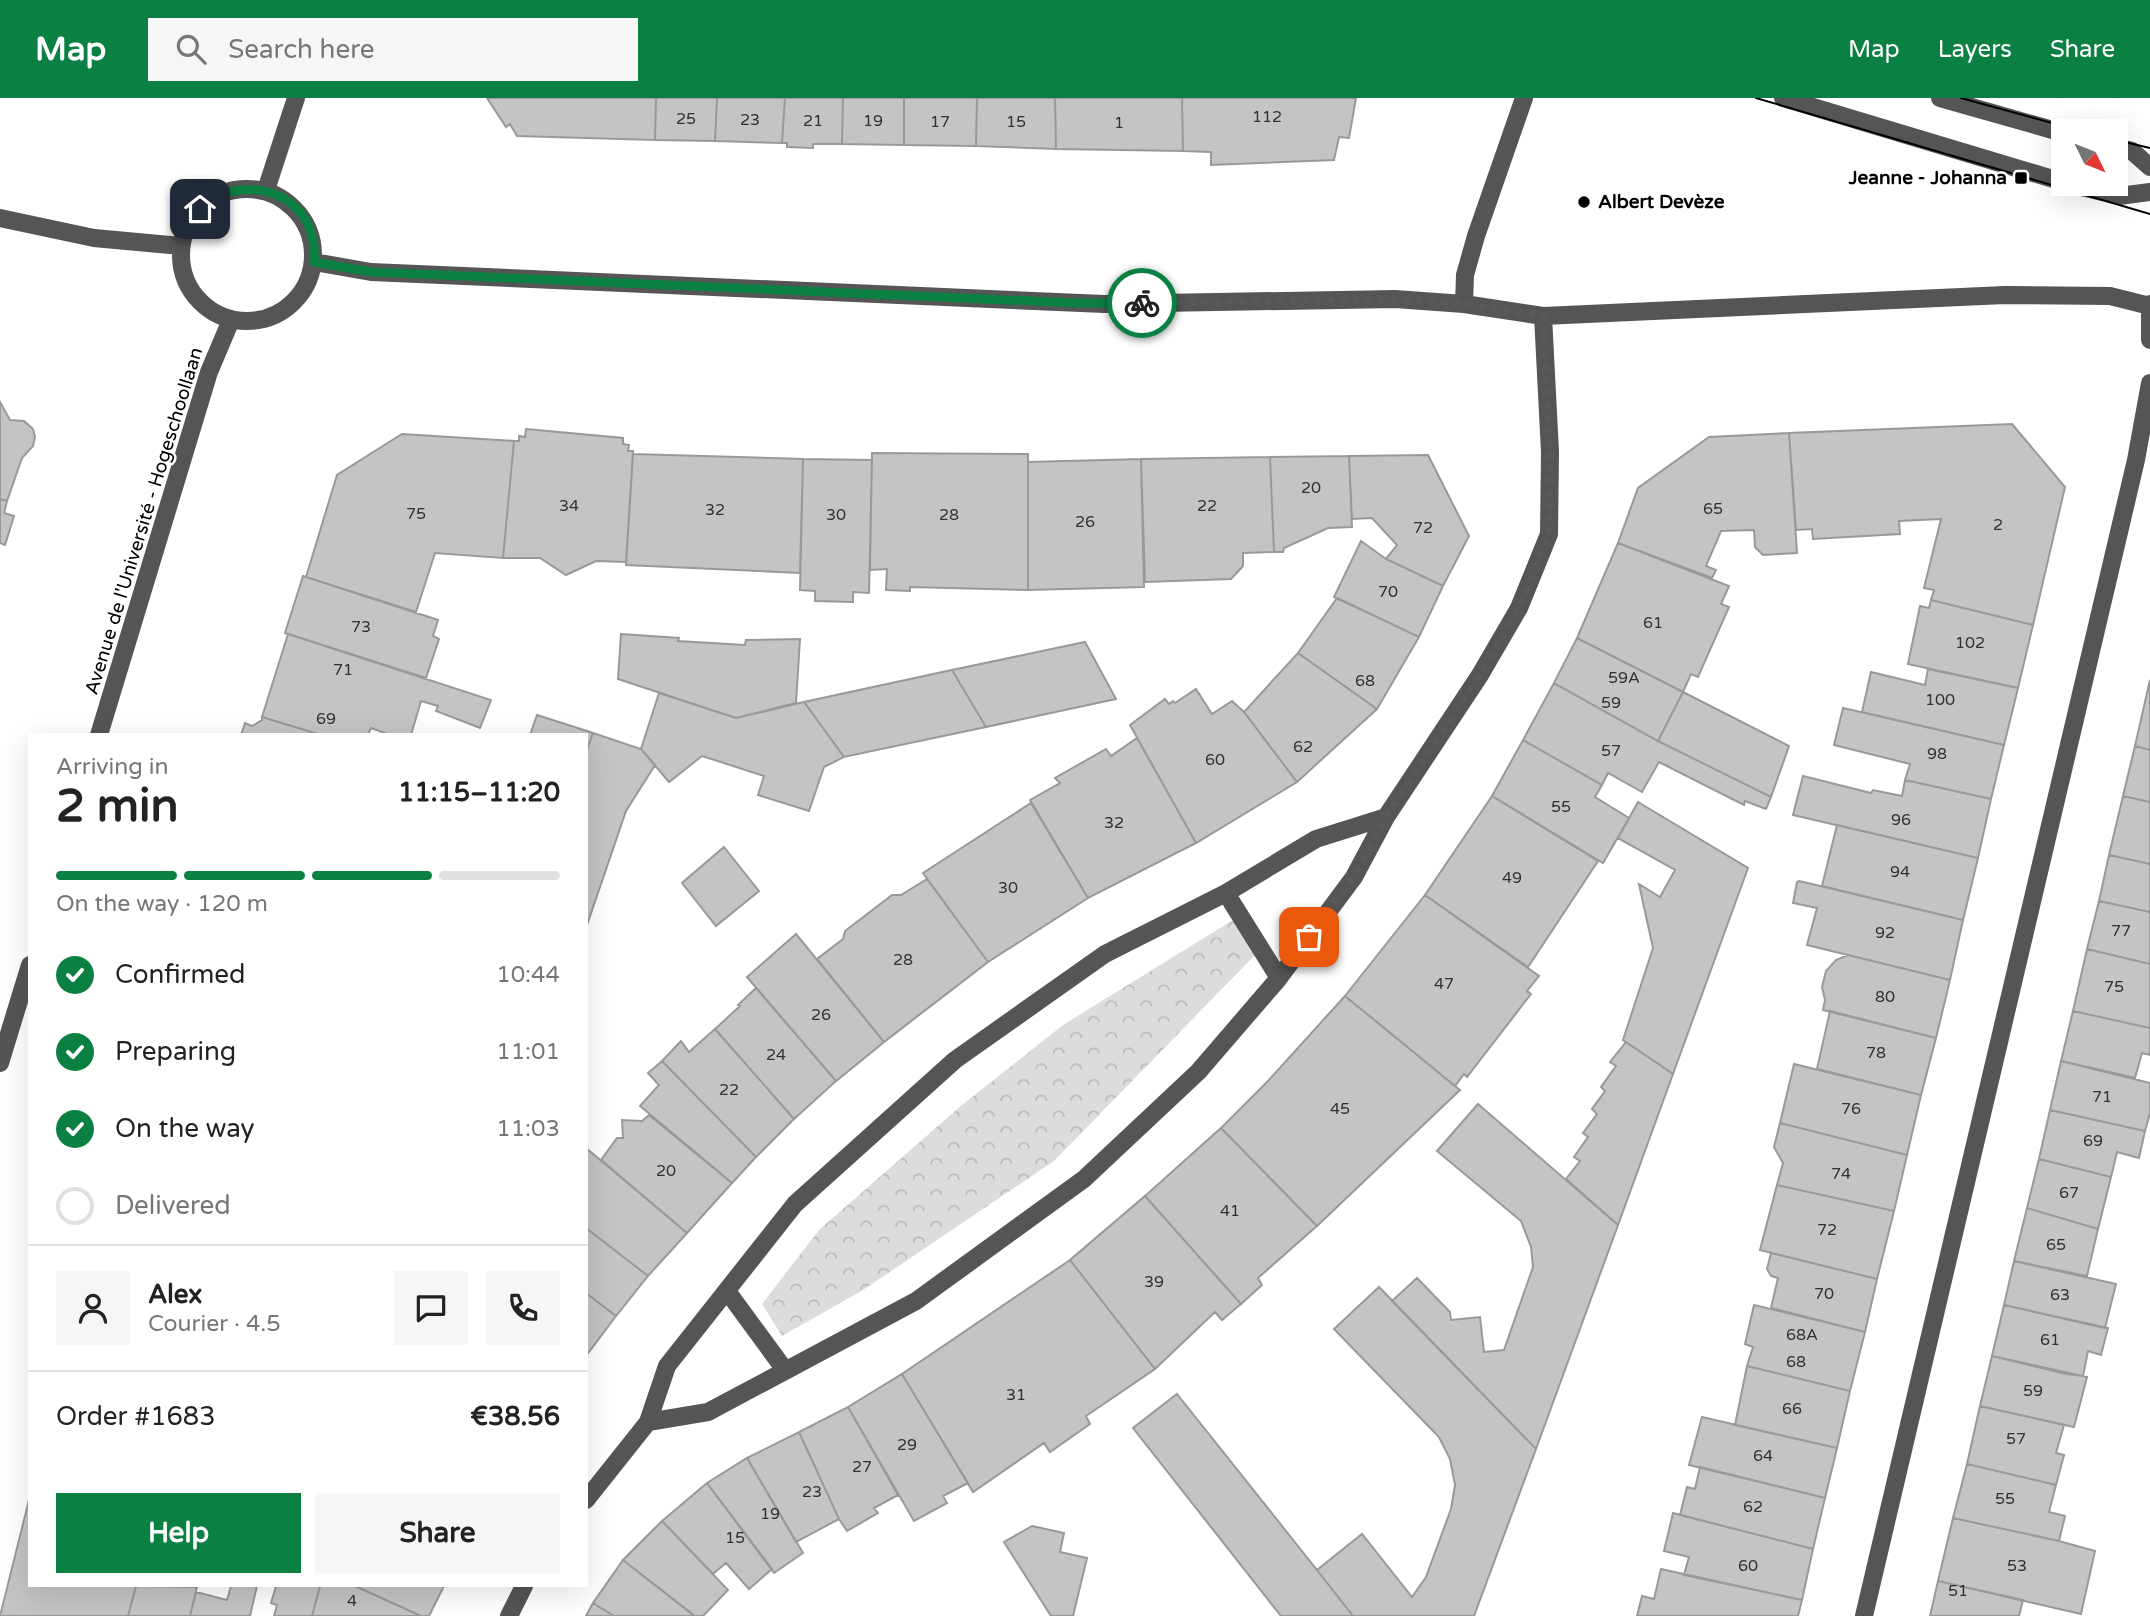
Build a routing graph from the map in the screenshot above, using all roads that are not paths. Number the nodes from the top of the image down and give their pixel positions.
1 (296, 98) edge
2 (1524, 98) edge
3 (1783, 98) edge
4 (1940, 98) edge
5 (2051, 130) edge
6 (2128, 150) edge
7 (2150, 167) edge
8 (2051, 178) edge
9 (266, 190) junction
10 (2150, 192) edge
11 (2128, 195) edge
12 (0, 218) edge
13 (181, 246) junction
14 (314, 262) junction
15 (1464, 304) junction
16 (2150, 305) edge
17 (1543, 316) junction
18 (231, 320) junction
19 (2150, 340) edge
20 (2150, 383) edge
21 (100, 733) edge
22 (1386, 817) junction
23 (1226, 893) junction
24 (28, 971) edge
25 (1279, 978) junction
26 (0, 1063) edge
27 (727, 1291) junction
28 (785, 1370) junction
29 (648, 1422) junction
30 (588, 1497) edge
31 (524, 1587) edge
32 (509, 1616) edge
33 (1864, 1616) edge

1 - 9 street
2 - 15 street
3 - 8 street
4 - 5 street
6 - 7 street
9 - 13 street
9 - 14 street
10 - 11 street
12 - 13 street
13 - 18 street
14 - 15 street
14 - 18 street
15 - 17 street
16 - 17 street
16 - 19 street
17 - 22 street
18 - 21 street, Avenue de l'Université - Hogeschoollaan
20 - 33 street
22 - 23 street
22 - 25 street
23 - 25 street
23 - 27 street
24 - 26 street
25 - 28 street
27 - 28 street
27 - 29 street
28 - 29 street
29 - 30 street
31 - 32 street

